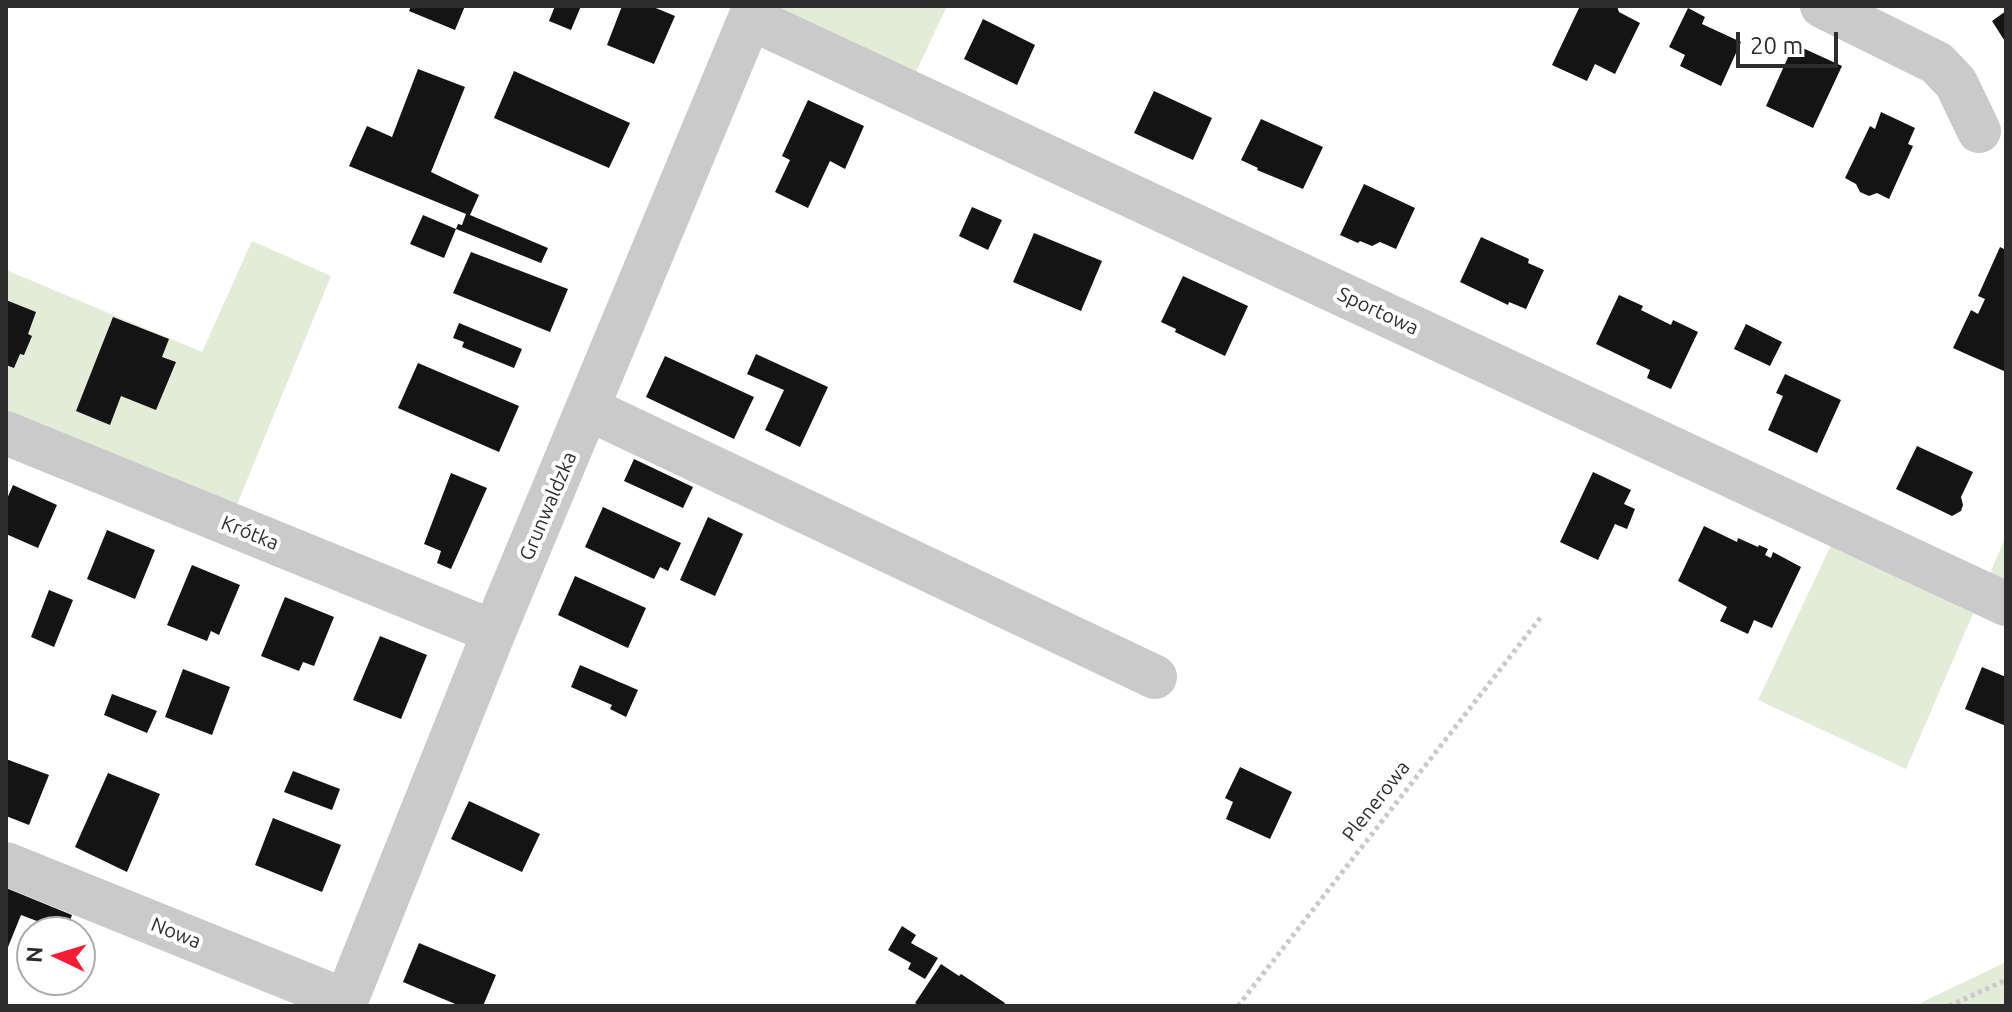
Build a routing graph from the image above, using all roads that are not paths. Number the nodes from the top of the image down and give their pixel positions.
1 (1822, 6) edge
2 (752, 12) edge
3 (1979, 131) dead end
4 (589, 409) junction
5 (6, 433) edge
6 (2006, 604) edge
7 (494, 632) junction
8 (1155, 677) dead end
9 (6, 864) edge
10 (345, 1004) edge

1 - 3 street
2 - 4 street, Grunwaldzka
2 - 6 street, Sportowa
4 - 7 street, Grunwaldzka
4 - 8 street
5 - 7 street, Krótka
7 - 10 street, Grunwaldzka
9 - 10 street, Nowa

